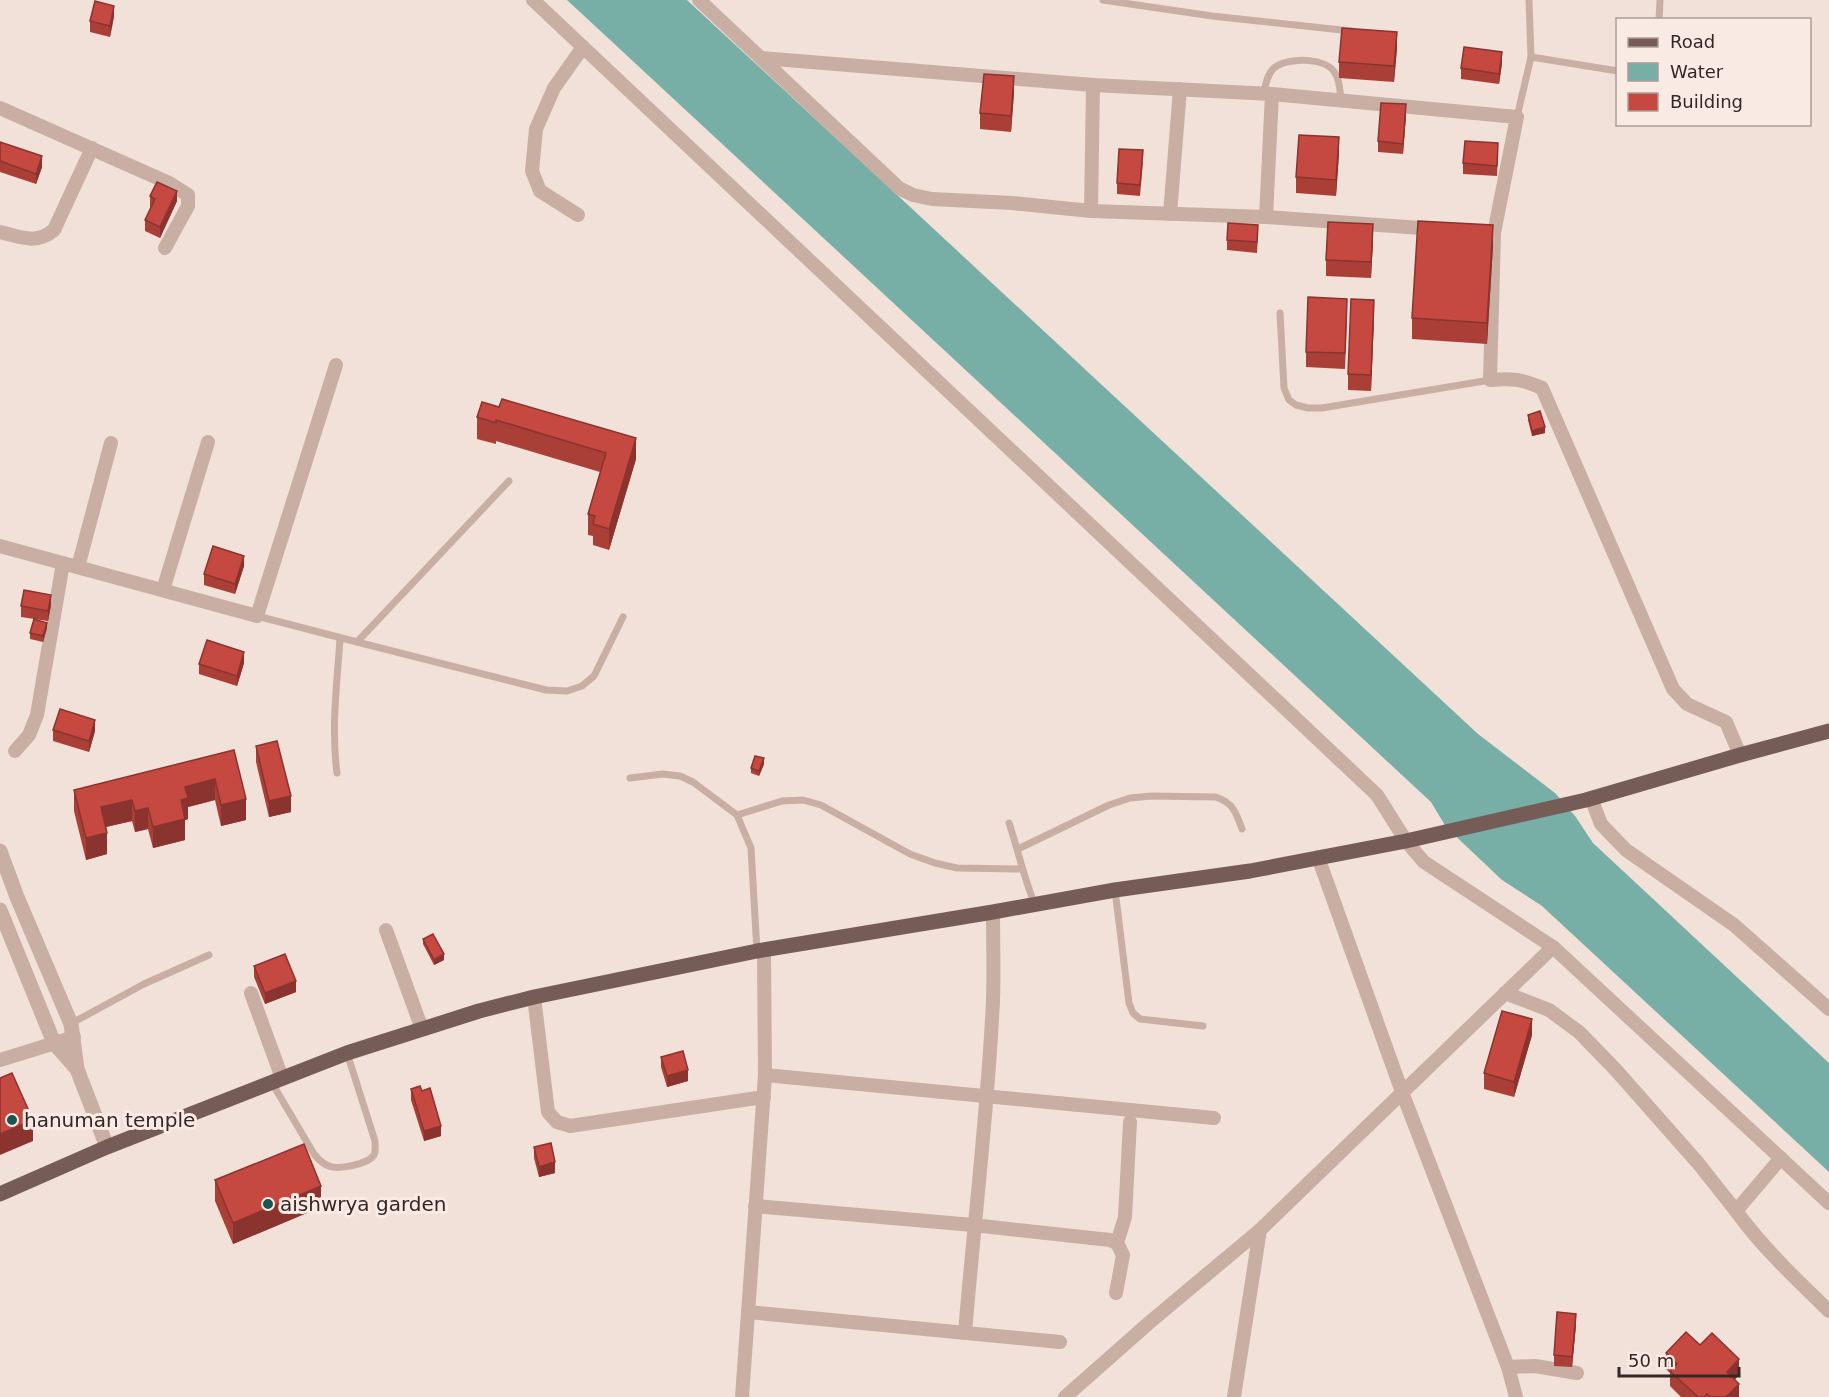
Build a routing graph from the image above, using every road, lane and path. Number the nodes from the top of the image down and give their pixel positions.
1 (532, 0) edge
2 (699, 0) edge
3 (1103, 0) edge
4 (1529, 0) edge
5 (1660, 0) edge
6 (1659, 18) edge
7 (1359, 32) edge
8 (583, 47) junction
9 (1531, 57) junction
10 (761, 58) junction
11 (1616, 70) edge
12 (1093, 85) junction
13 (1180, 88) junction
14 (1268, 94) junction
15 (1341, 100) junction
16 (0, 108) edge
17 (1517, 117) junction
18 (92, 148) junction
19 (1091, 211) junction
20 (578, 214) dead end
21 (1170, 214) junction
22 (1266, 217) junction
23 (1448, 230) edge
24 (0, 232) edge
25 (165, 248) dead end
26 (1280, 314) dead end
27 (336, 365) dead end
28 (1490, 380) junction
29 (208, 442) dead end
30 (111, 443) dead end
31 (509, 481) dead end
32 (0, 546) edge
33 (63, 562) junction
34 (78, 567) junction
35 (163, 590) junction
36 (257, 616) junction
37 (623, 617) dead end
38 (340, 639) junction
39 (357, 642) junction
40 (1829, 730) edge
41 (15, 751) dead end
42 (1740, 754) junction
43 (337, 772) dead end
44 (630, 777) dead end
45 (1589, 799) junction
46 (737, 815) junction
47 (1009, 823) dead end
48 (1242, 829) dead end
49 (1406, 841) junction
50 (1018, 849) junction
51 (0, 851) edge
52 (1318, 857) junction
53 (1022, 869) junction
54 (1115, 890) junction
55 (1035, 905) junction
56 (0, 910) edge
57 (993, 912) junction
58 (386, 930) dead end
59 (1553, 946) junction
60 (761, 951) junction
61 (209, 955) dead end
62 (251, 993) dead end
63 (1504, 993) junction
64 (534, 997) junction
65 (1829, 1009) edge
66 (1203, 1026) dead end
67 (422, 1029) junction
68 (73, 1030) junction
69 (54, 1043) junction
70 (347, 1053) junction
71 (0, 1060) edge
72 (77, 1069) junction
73 (765, 1075) junction
74 (277, 1080) junction
75 (1402, 1092) junction
76 (764, 1096) junction
77 (987, 1096) junction
78 (1214, 1118) dead end
79 (1130, 1122) dead end
80 (106, 1147) junction
81 (1781, 1158) junction
82 (0, 1194) edge
83 (1829, 1203) edge
84 (755, 1206) junction
85 (1736, 1210) junction
86 (973, 1225) junction
87 (1260, 1230) junction
88 (1117, 1243) junction
89 (1116, 1293) dead end
90 (1829, 1311) edge
91 (748, 1312) junction
92 (965, 1333) junction
93 (1060, 1342) dead end
94 (1508, 1367) junction
95 (1576, 1373) dead end
96 (742, 1397) edge
97 (1065, 1397) edge
98 (1234, 1397) edge
99 (1516, 1397) edge

1 - 8 street
2 - 10 street
3 - 7 lane
4 - 9 lane
5 - 6 lane
8 - 20 street
8 - 49 street
9 - 11 lane
9 - 17 lane
10 - 12 street
10 - 19 street
12 - 13 street
12 - 19 street
13 - 14 street
13 - 21 street
14 - 15 street
14 - 15 lane
14 - 22 street
15 - 17 street
16 - 18 street
17 - 28 street
18 - 24 street
18 - 25 street
19 - 21 street
21 - 22 street
22 - 23 street
26 - 28 lane
27 - 36 street
28 - 42 street
29 - 35 street
30 - 34 street
31 - 39 lane
32 - 33 street
33 - 34 street
33 - 41 street
34 - 35 street
35 - 36 street
36 - 38 lane
37 - 39 lane
38 - 39 lane
38 - 43 lane
40 - 42 main road
42 - 45 main road
44 - 46 lane
45 - 49 main road
45 - 65 street
46 - 53 lane
46 - 60 lane
47 - 50 lane
48 - 50 lane
49 - 52 main road
49 - 59 street
50 - 53 lane
51 - 68 street
52 - 54 main road
52 - 75 street
53 - 55 lane
54 - 55 main road
54 - 66 lane
55 - 57 main road
56 - 69 street
57 - 60 main road
57 - 77 street
58 - 67 street
59 - 63 street
59 - 81 street
60 - 64 main road
60 - 73 street
61 - 68 lane
62 - 74 street
63 - 75 street
63 - 85 street
64 - 67 main road
64 - 76 street
67 - 70 main road
68 - 69 street
68 - 72 street
69 - 71 street
69 - 72 street
70 - 74 main road
70 - 74 lane
72 - 80 street
73 - 76 street
73 - 77 street
74 - 80 main road
75 - 87 street
75 - 94 street
76 - 84 street
77 - 78 street
77 - 86 street
79 - 88 street
80 - 82 main road
81 - 83 street
81 - 85 street
84 - 86 street
84 - 91 street
85 - 90 street
86 - 88 street
86 - 92 street
87 - 97 street
87 - 98 street
88 - 89 street
91 - 92 street
91 - 96 street
92 - 93 street
94 - 95 street
94 - 99 street

